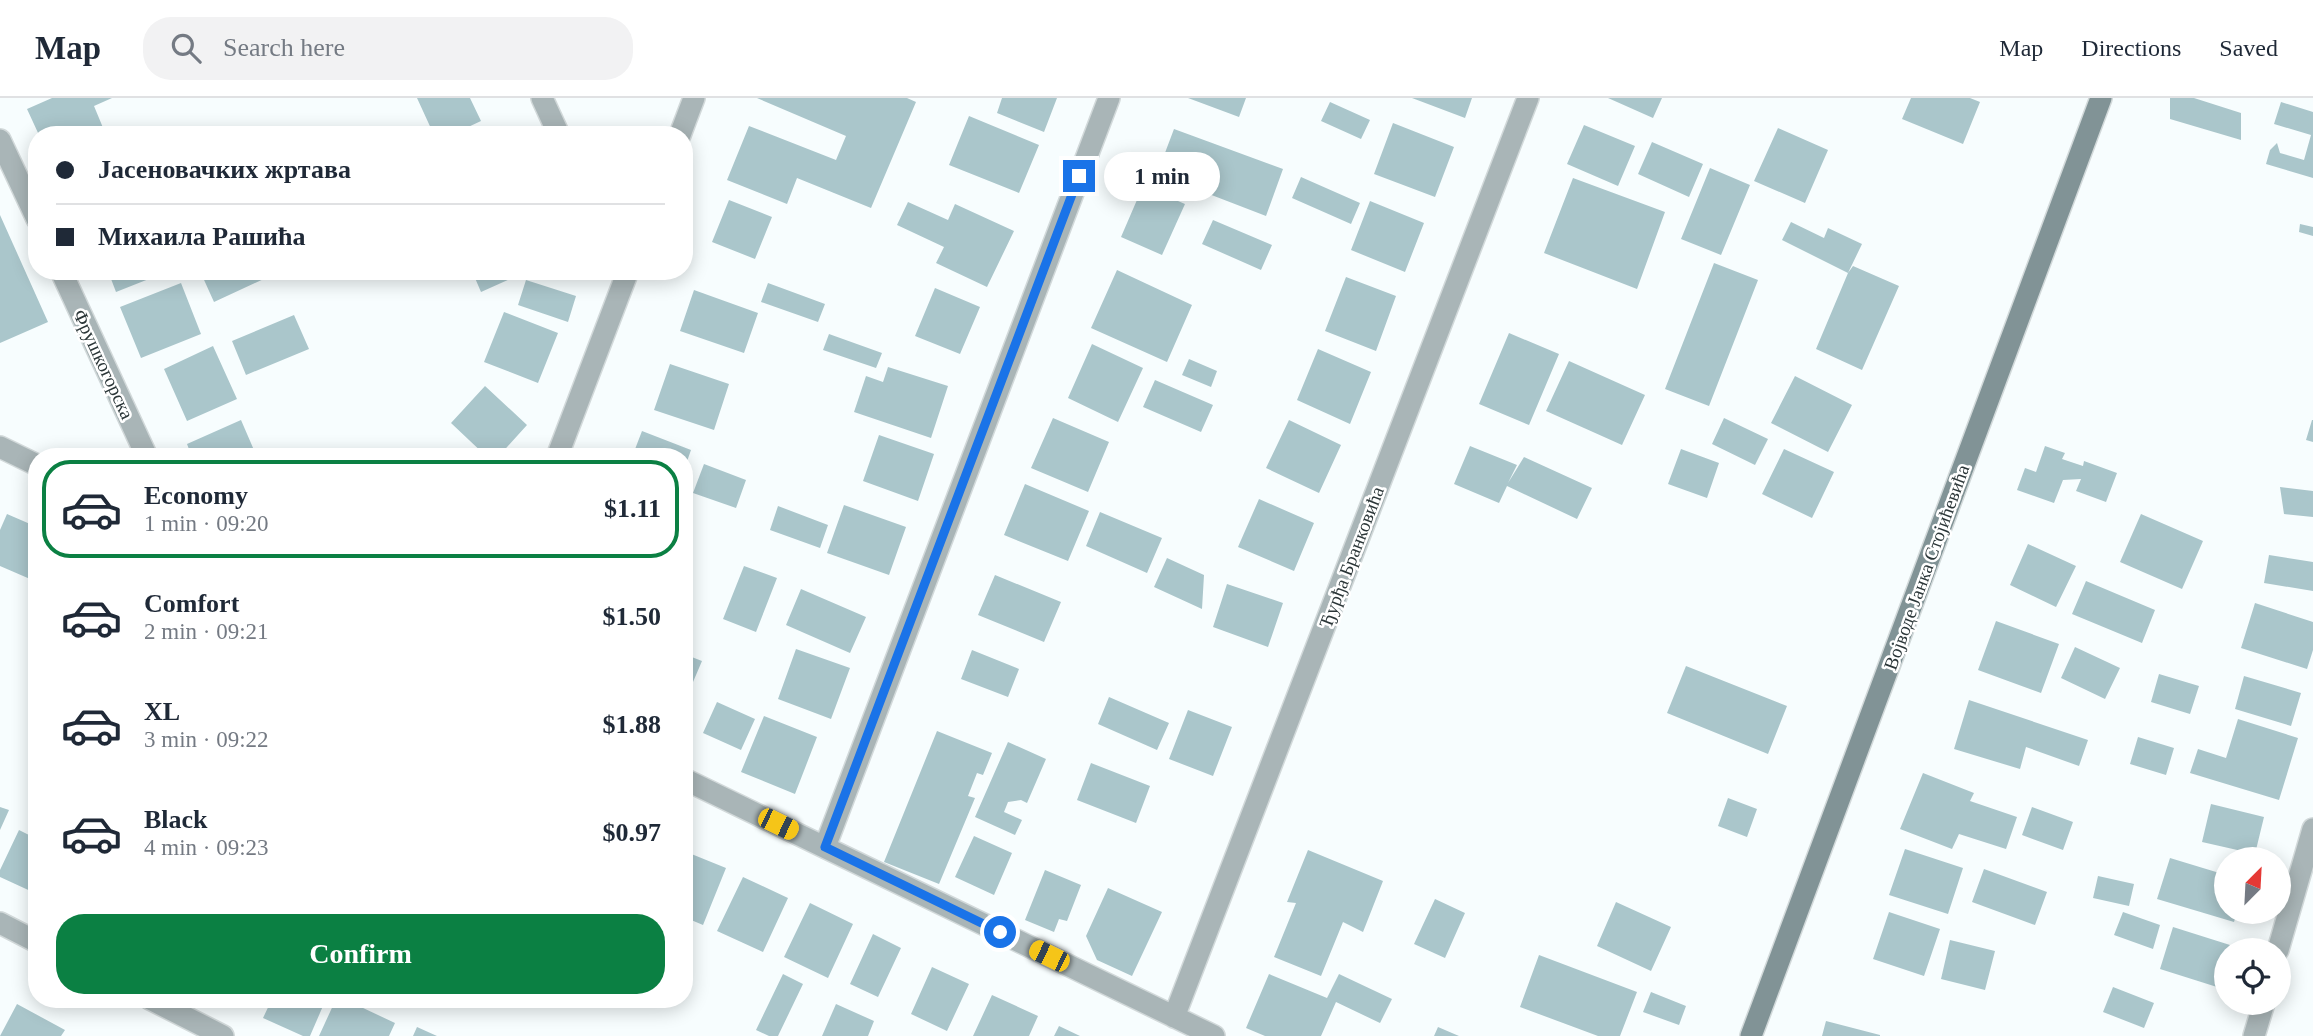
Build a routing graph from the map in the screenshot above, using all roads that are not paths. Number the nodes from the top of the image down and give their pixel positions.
1 (542, 98) edge
2 (694, 98) edge
3 (1108, 98) edge
4 (1528, 98) edge
5 (2101, 98) edge
6 (555, 126) edge
7 (683, 126) edge
8 (0, 140) edge
9 (28, 200) edge
10 (65, 280) edge
11 (623, 280) edge
12 (0, 447) edge
13 (142, 448) edge
14 (560, 448) edge
15 (28, 461) edge
16 (693, 783) edge
17 (2313, 829) edge
18 (825, 847) junction
19 (0, 923) edge
20 (28, 937) edge
21 (2281, 938) edge
22 (168, 1008) edge
23 (2260, 1015) edge
24 (1174, 1017) junction
25 (223, 1036) edge
26 (1214, 1036) edge
27 (1751, 1036) edge
28 (2254, 1036) edge

1 - 6 street
2 - 7 street
3 - 18 street
4 - 24 street, Ђурђа Бранковића
5 - 27 street, Војводе Јанка Стојићевића
8 - 9 street
10 - 13 street, Фрушкогорска
11 - 14 street
12 - 15 street
16 - 18 street
17 - 21 street
18 - 24 street
19 - 20 street
22 - 25 street
23 - 28 street
24 - 26 street

